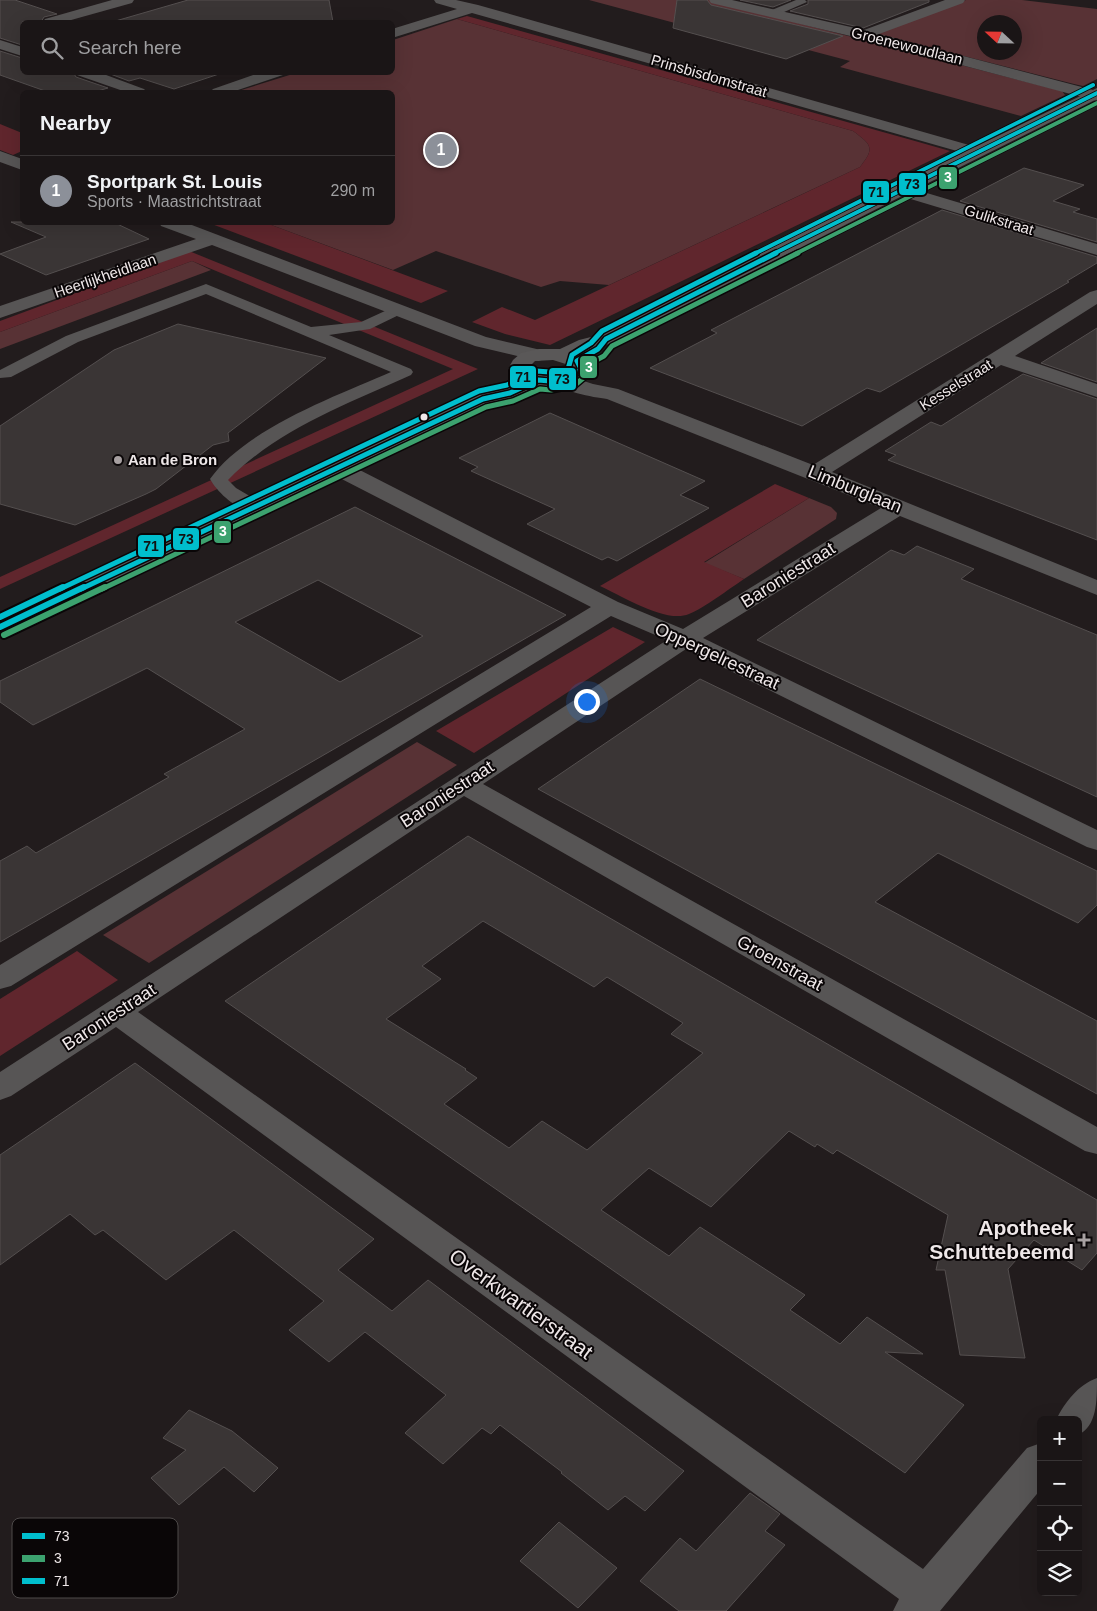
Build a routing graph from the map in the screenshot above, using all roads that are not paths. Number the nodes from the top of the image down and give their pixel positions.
1 (127, 0) edge
2 (441, 0) edge
3 (498, 0) edge
4 (716, 0) edge
5 (958, 0) edge
6 (801, 2) dead end
7 (471, 9) junction
8 (771, 14) junction
9 (57, 20) edge
10 (15, 33) dead end
11 (395, 33) edge
12 (865, 35) junction
13 (0, 37) edge
14 (0, 44) edge
15 (20, 51) edge
16 (91, 75) edge
17 (269, 75) edge
18 (133, 90) edge
19 (224, 90) edge
20 (1096, 95) edge
21 (977, 152) junction
22 (900, 190) junction
23 (174, 225) edge
24 (210, 240) junction
25 (1097, 250) edge
26 (1097, 296) edge
27 (398, 310) junction
28 (0, 312) edge
29 (364, 326) junction
30 (310, 333) junction
31 (482, 342) junction
32 (349, 349) junction
33 (538, 355) junction
34 (1000, 358) junction
35 (570, 367) junction
36 (526, 373) junction
37 (5, 374) dead end
38 (1097, 391) edge
39 (338, 468) junction
40 (815, 473) junction
41 (254, 506) junction
42 (898, 507) junction
43 (1097, 588) edge
44 (609, 607) junction
45 (0, 627) edge
46 (685, 638) junction
47 (463, 784) junction
48 (1097, 841) edge
49 (0, 979) edge
50 (116, 1012) junction
51 (0, 1088) edge
52 (1097, 1142) edge
53 (1097, 1394) edge
54 (1078, 1416) edge
55 (1040, 1461) edge
56 (920, 1603) edge

1 - 9 street
2 - 7 street, Prinsbisdomstraat
3 - 7 street
4 - 8 street, Groenewoudlaan
5 - 12 street
6 - 8 lane
7 - 11 street
7 - 21 street, Prinsbisdomstraat
8 - 12 street, Groenewoudlaan
10 - 13 street
12 - 20 street, Groenewoudlaan
14 - 15 street
16 - 18 street
17 - 19 street
20 - 21 street
21 - 22 street
22 - 25 street, Gulikstraat
22 - 35 street
23 - 24 street
24 - 27 street
24 - 28 street, Heerlijkheidlaan
26 - 34 street, Kesselstraat
27 - 29 lane
27 - 31 street
29 - 30 lane
29 - 32 lane
30 - 32 lane
30 - 37 lane
31 - 33 street
31 - 36 street
32 - 41 lane
33 - 35 street
33 - 36 street
34 - 38 street
34 - 40 street, Kesselstraat
35 - 36 street
35 - 40 street, Limburglaan
36 - 39 street
39 - 41 street
39 - 44 street, Oppergelrestraat
40 - 42 street, Limburglaan
41 - 45 street
42 - 43 street, Limburglaan
42 - 46 street, Baroniestraat
44 - 46 street, Oppergelrestraat
44 - 49 street
46 - 47 street, Baroniestraat
46 - 48 street, Oppergelrestraat
47 - 50 street, Baroniestraat
47 - 52 street, Groenstraat
50 - 51 street, Baroniestraat
50 - 56 street, Overkwartierstraat
53 - 54 street
55 - 56 street

